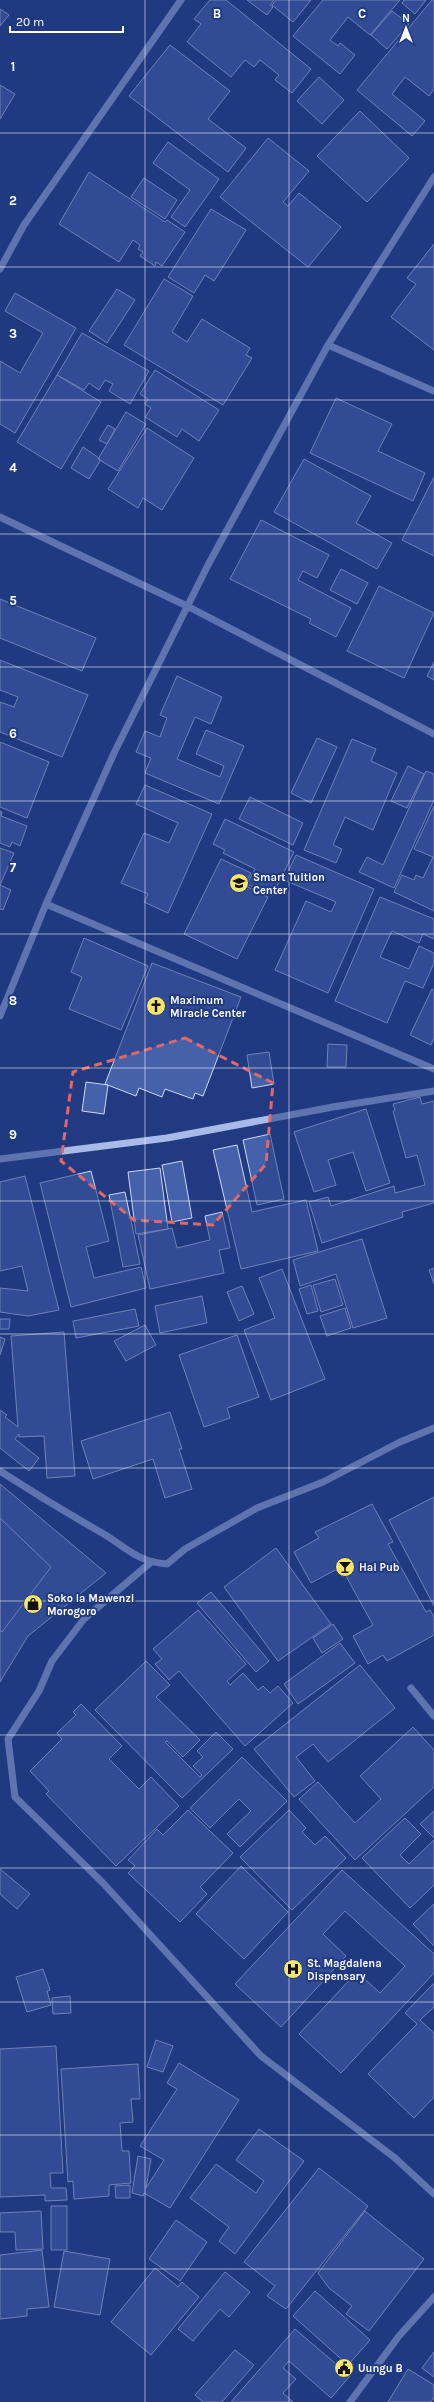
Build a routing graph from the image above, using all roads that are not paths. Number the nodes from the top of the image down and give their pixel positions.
1 (181, 0) edge
2 (434, 177) edge
3 (0, 269) edge
4 (328, 345) junction
5 (434, 391) edge
6 (0, 518) edge
7 (187, 606) junction
8 (434, 734) edge
9 (46, 904) junction
10 (0, 1016) edge
11 (434, 1069) edge
12 (434, 1091) edge
13 (0, 1159) edge
14 (434, 1428) edge
15 (0, 1471) edge
16 (150, 1563) junction
17 (411, 1688) dead end
18 (434, 1716) edge
19 (434, 2194) edge
20 (434, 2297) edge
21 (350, 2402) edge

1 - 3 street
2 - 4 street
4 - 5 street
4 - 7 street
6 - 7 street
7 - 8 street
7 - 9 street
9 - 10 street
9 - 11 street
12 - 13 street
14 - 16 street
15 - 16 street
16 - 19 street
17 - 18 street
20 - 21 street

